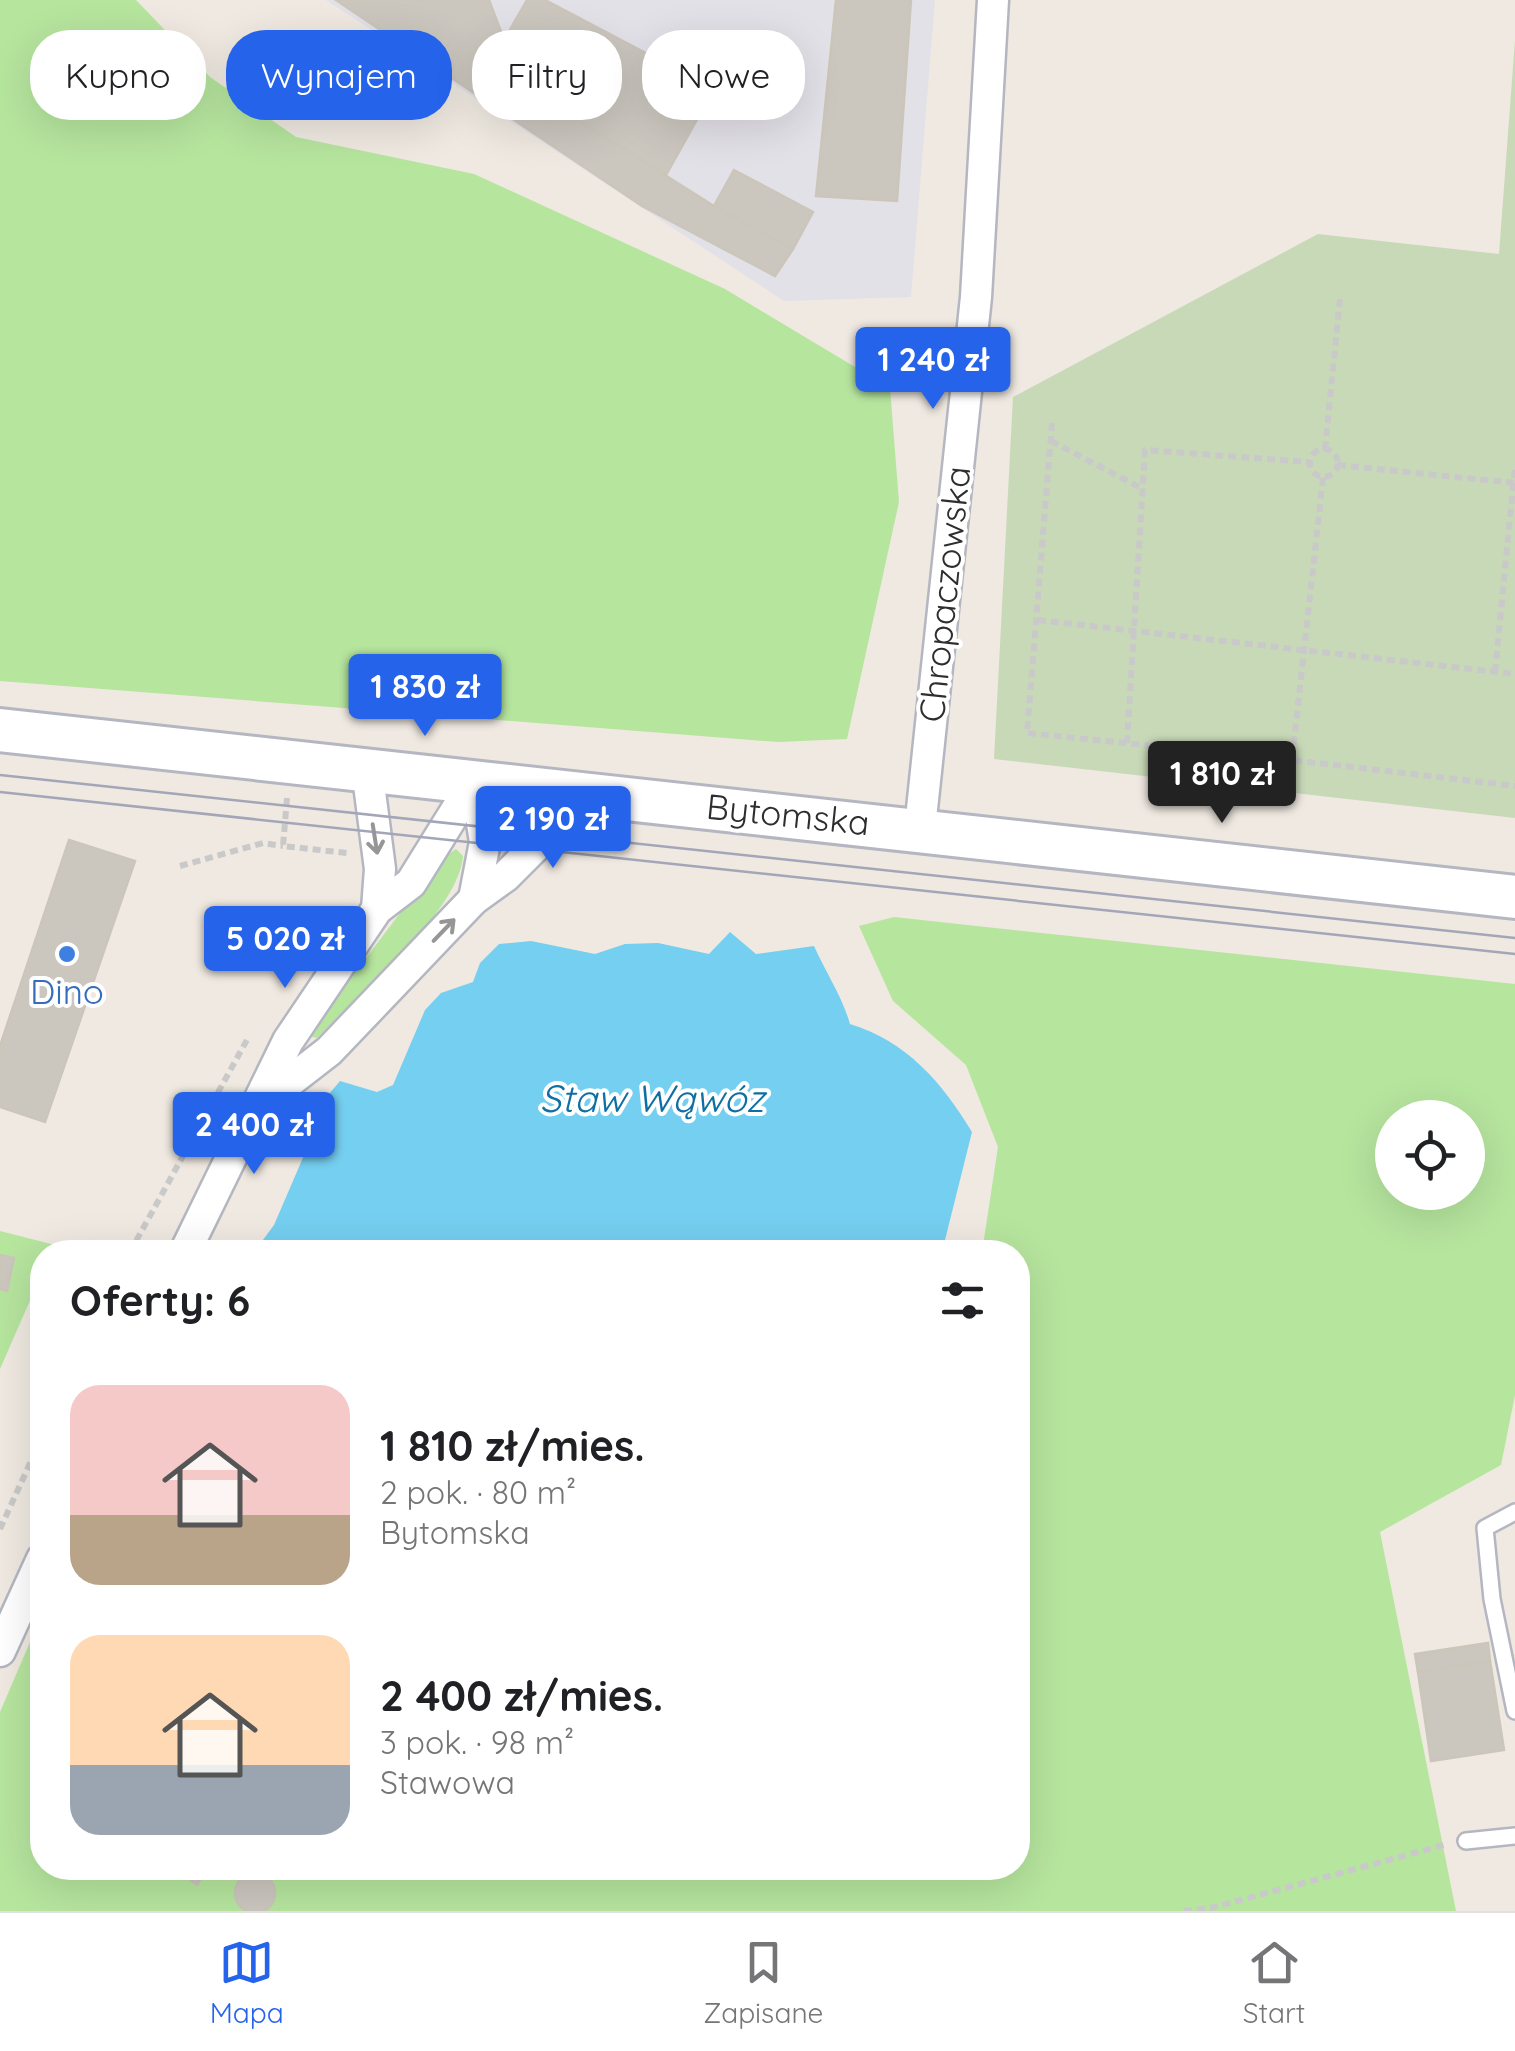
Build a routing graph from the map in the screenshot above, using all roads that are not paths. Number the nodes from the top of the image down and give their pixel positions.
1 (993, 0) edge
2 (0, 730) edge
3 (367, 769) junction
4 (475, 780) junction
5 (590, 792) junction
6 (920, 828) junction
7 (1515, 897) edge
8 (474, 899) junction
9 (376, 909) junction
10 (256, 1108) junction
11 (190, 1240) edge
12 (1515, 1512) edge
13 (30, 1585) edge
14 (0, 1651) edge
15 (1515, 1711) edge
16 (1515, 1836) edge
17 (1466, 1841) road end

1 - 6 street, Chropaczowska
2 - 3 main road, Bytomska
3 - 4 main road, Bytomska
3 -> 9 street
4 - 5 main road, Bytomska
4 - 8 street
4 - 9 street
5 - 6 main road, Bytomska
5 - 8 street
6 - 7 main road, Bytomska
10 -> 8 street
9 - 10 street
10 - 11 street
12 - 15 lane
13 - 14 street
16 - 17 lane

